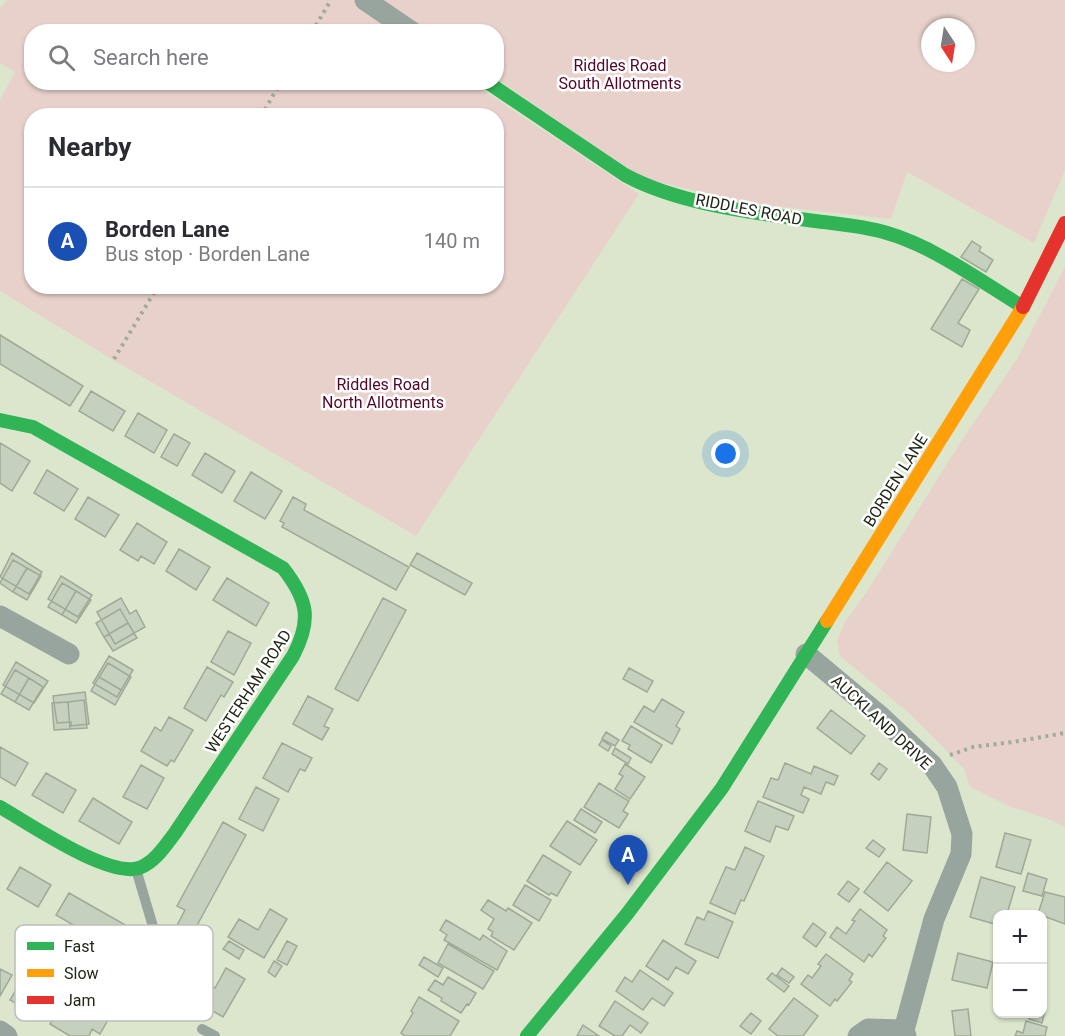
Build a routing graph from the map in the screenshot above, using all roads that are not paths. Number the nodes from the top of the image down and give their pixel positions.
1 (365, 0) edge
2 (400, 24) edge
3 (499, 90) edge
4 (1065, 223) edge
5 (1023, 307) junction
6 (0, 420) edge
7 (0, 616) edge
8 (69, 654) dead end
9 (806, 654) junction
10 (0, 807) edge
11 (136, 869) junction
12 (153, 925) edge
13 (202, 1029) dead end
14 (0, 1031) edge
15 (905, 1033) edge
16 (7, 1036) edge
17 (215, 1036) edge
18 (527, 1036) edge
19 (858, 1036) edge

1 - 2 street
3 - 5 street, RIDDLES ROAD
4 - 5 street, BORDEN LANE
5 - 9 street, BORDEN LANE
6 - 11 street, WESTERHAM ROAD
7 - 8 street
9 - 15 street, AUCKLAND DRIVE
9 - 18 street, BORDEN LANE
10 - 11 street
11 - 12 lane
13 - 17 lane
14 - 16 street
15 - 19 street

